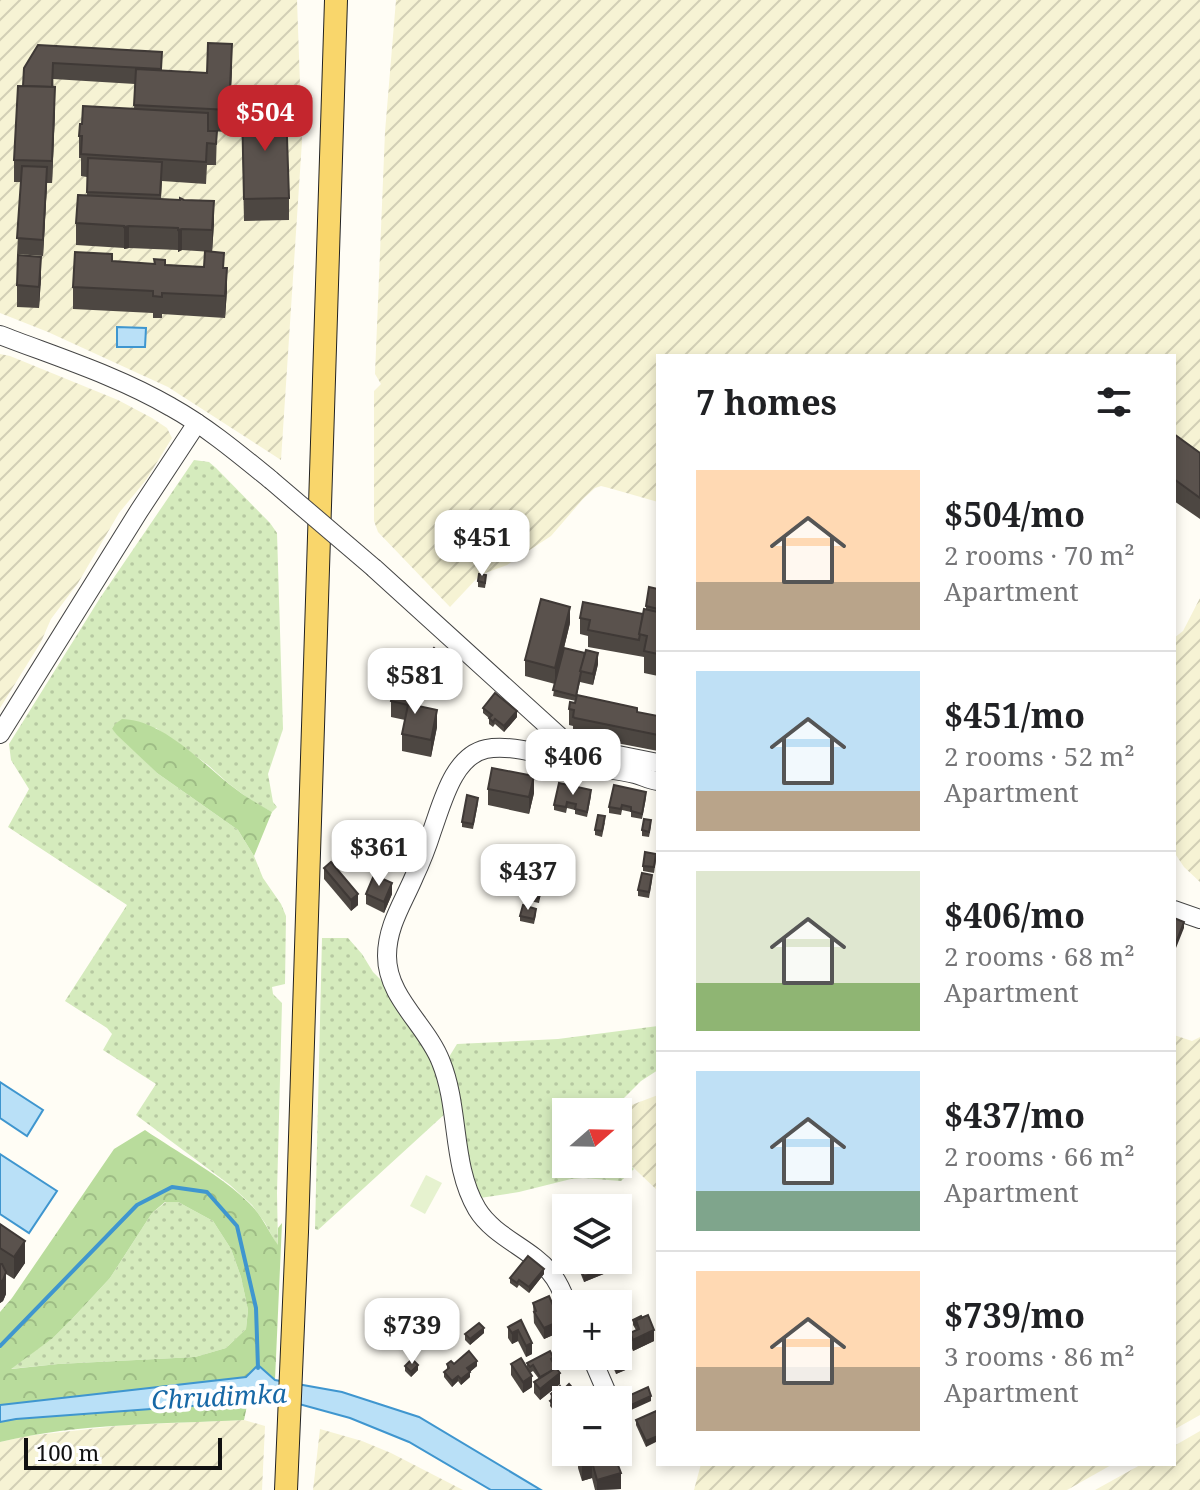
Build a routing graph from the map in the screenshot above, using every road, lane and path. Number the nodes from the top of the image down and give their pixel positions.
1 (338, 0) edge
2 (0, 335) edge
3 (197, 423) junction
4 (0, 734) edge
5 (656, 763) edge
6 (656, 781) edge
7 (1176, 911) edge
8 (1200, 919) edge
9 (559, 1290) edge
10 (286, 1490) edge

1 - 10 main road
2 - 3 street
3 - 4 street
3 - 5 street, bridge
6 - 9 street
7 - 8 street

